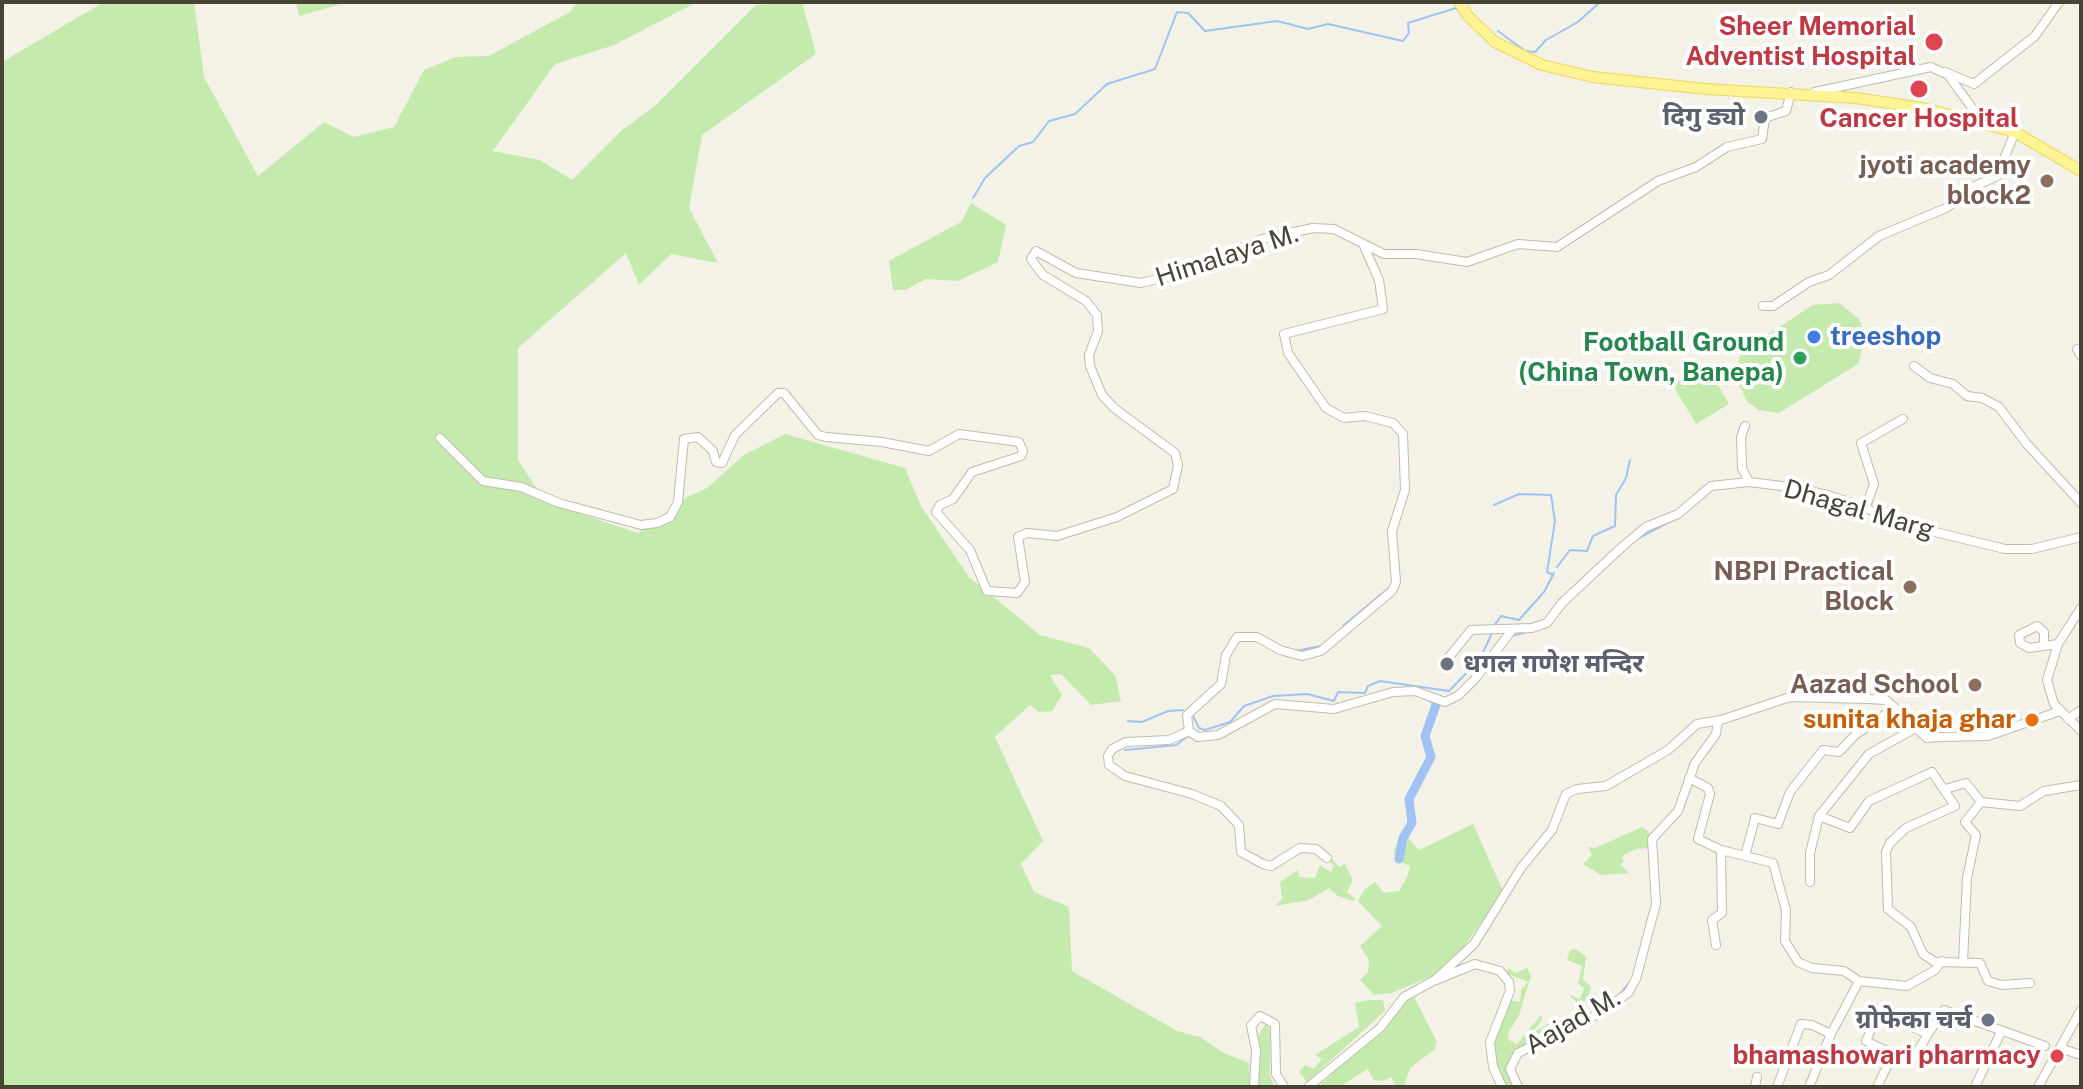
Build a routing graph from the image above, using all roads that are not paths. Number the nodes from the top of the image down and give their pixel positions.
1 (1459, 2) edge
2 (2059, 2) edge
3 (1943, 72) junction
4 (1791, 92) junction
5 (1807, 93) junction
6 (1981, 120) junction
7 (2015, 132) junction
8 (2081, 171) edge
9 (1364, 244) junction
10 (1763, 306) dead end
11 (1914, 366) dead end
12 (1903, 419) dead end
13 (1745, 426) dead end
14 (440, 438) dead end
15 (1749, 482) junction
16 (2080, 501) edge
17 (1865, 509) junction
18 (2081, 537) edge
19 (2081, 608) edge
20 (1512, 630) junction
21 (2044, 644) dead end
22 (2058, 644) junction
23 (1449, 657) dead end
24 (1895, 708) junction
25 (2081, 710) edge
26 (2060, 711) junction
27 (2068, 719) junction
28 (1726, 721) junction
29 (1914, 729) junction
30 (1189, 731) junction
31 (2081, 731) edge
32 (1689, 778) junction
33 (2081, 785) edge
34 (1945, 789) junction
35 (1981, 802) junction
36 (1819, 816) junction
37 (1721, 850) junction
38 (1745, 856) junction
39 (1327, 858) dead end
40 (1810, 882) dead end
41 (1716, 945) dead end
42 (1942, 961) junction
43 (1963, 962) junction
44 (1435, 980) junction
45 (1859, 981) junction
46 (2030, 983) dead end
47 (2081, 1010) edge
48 (1877, 1016) dead end
49 (1894, 1019) dead end
50 (2001, 1032) junction
51 (1831, 1034) junction
52 (1928, 1034) junction
53 (2045, 1046) dead end
54 (2060, 1048) junction
55 (1893, 1054) junction
56 (2081, 1055) edge
57 (1757, 1077) dead end
58 (1254, 1087) edge
59 (1284, 1087) edge
60 (1308, 1087) edge
61 (1502, 1087) edge
62 (1518, 1087) edge
63 (1755, 1087) edge
64 (1777, 1087) edge
65 (1809, 1087) edge
66 (1877, 1087) edge
67 (1975, 1087) edge
68 (2038, 1087) edge

1 - 4 main road
2 - 3 street
3 - 5 street
3 - 6 street
4 - 5 main road
4 - 9 street, Himalaya M.
5 - 6 main road
6 - 7 main road
7 - 8 main road
7 - 10 street
9 - 14 street, Himalaya M.
9 - 30 street
11 - 16 street
12 - 17 street
13 - 15 street
15 - 17 street, Dhagal Marg
15 - 20 street, Dhagal Marg
17 - 18 street, Dhagal Marg
19 - 22 street
20 - 23 street, Dhagal Marg
20 - 30 street
21 - 22 street
22 - 26 street
24 - 28 street
24 - 29 street
24 - 38 street
25 - 27 street
26 - 27 street
26 - 29 street
27 - 31 street
28 - 32 street, Aajad M.
28 - 44 street
29 - 36 street
30 - 39 street
32 - 37 street
32 - 62 street, Aajad M.
33 - 35 street
34 - 35 street
34 - 36 street
34 - 42 street
35 - 43 street
36 - 40 street
37 - 38 street
37 - 41 street
38 - 45 street
42 - 43 street
42 - 45 street
43 - 46 street
44 - 60 street
44 - 61 street, Aajad M.
45 - 51 street
47 - 54 street
48 - 55 street
49 - 52 street
50 - 52 street
50 - 53 street
50 - 67 street
51 - 64 street
51 - 65 street
52 - 55 street
54 - 56 street
54 - 68 street
55 - 66 street
57 - 63 street
58 - 59 street

